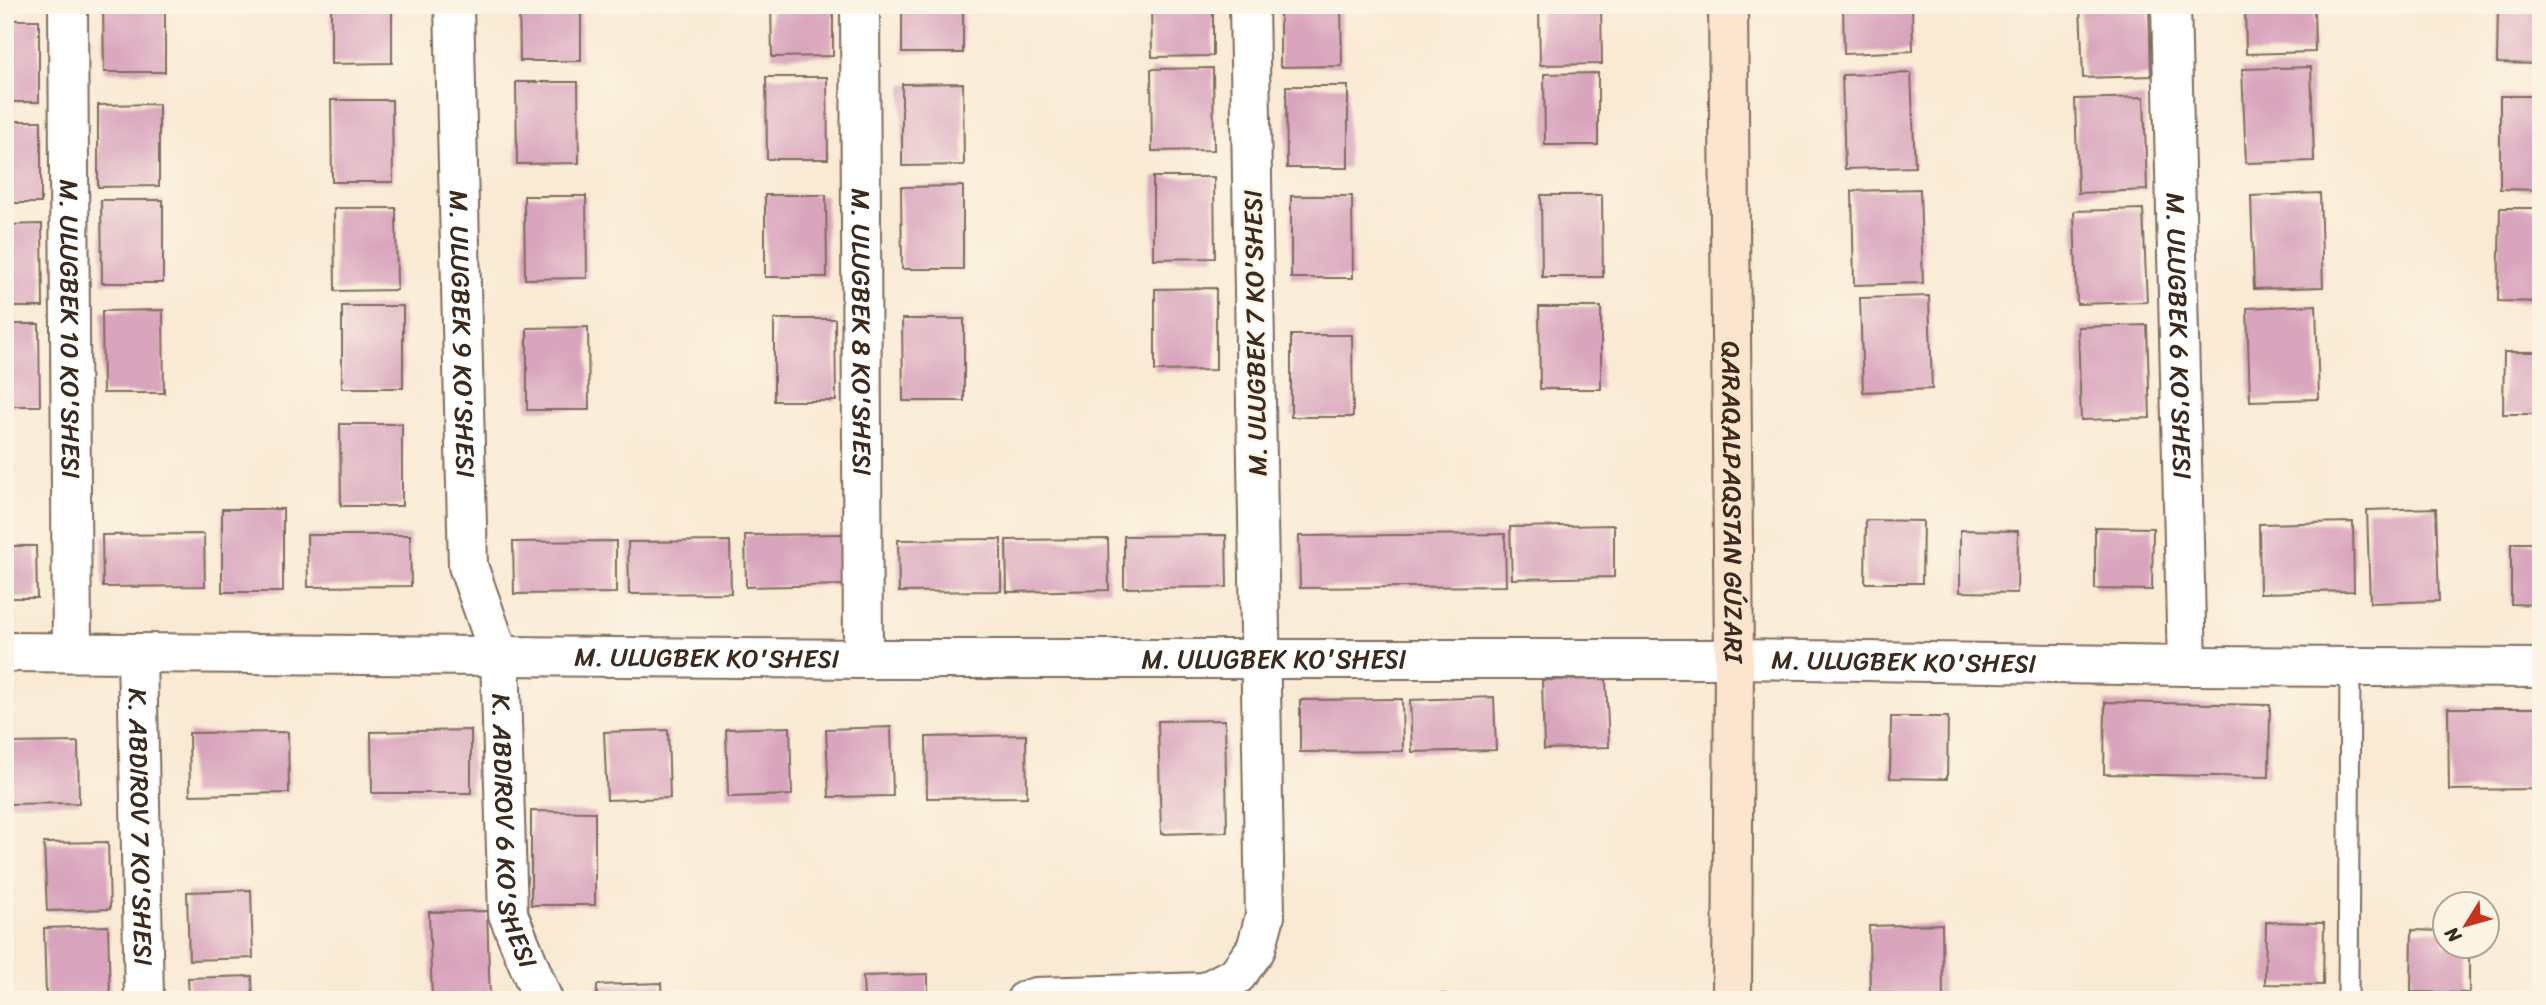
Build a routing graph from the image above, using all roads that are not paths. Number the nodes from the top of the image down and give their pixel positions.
1 (68, 5) edge
2 (454, 5) edge
3 (860, 5) edge
4 (1249, 5) edge
5 (1728, 5) edge
6 (2171, 5) edge
7 (5, 652) edge
8 (72, 652) junction
9 (137, 654) junction
10 (500, 657) junction
11 (863, 659) junction
12 (1734, 659) junction
13 (1261, 660) junction
14 (2187, 666) junction
15 (2350, 667) junction
16 (2541, 668) edge
17 (144, 1000) edge
18 (543, 1000) edge
19 (1026, 1000) edge
20 (1732, 1000) edge
21 (2348, 1000) edge

1 - 8 street, M. ULUGBEK 10 KO'SHESI
2 - 10 street, M. ULUGBEK 9 KO'SHESI
3 - 11 street, M. ULUGBEK 8 KO'SHESI
4 - 13 street, M. ULUGBEK 7 KO'SHESI
5 - 12 street
6 - 14 street, M. ULUGBEK 6 KO'SHESI
7 - 8 street, M. ULUGBEK KO'SHESI
8 - 9 street, M. ULUGBEK KO'SHESI
9 - 10 street, M. ULUGBEK KO'SHESI
9 - 17 street, K. ABDIROV 7 KO'SHESI
10 - 11 street, M. ULUGBEK KO'SHESI
10 - 18 street, K. ABDIROV 6 KO'SHESI
11 - 13 street, M. ULUGBEK KO'SHESI
12 - 13 street, M. ULUGBEK KO'SHESI
12 - 14 street, M. ULUGBEK KO'SHESI
12 - 20 street
13 - 19 street, M. ULUGBEK 7 KO'SHESI
14 - 15 street, M. ULUGBEK KO'SHESI
15 - 16 street, M. ULUGBEK KO'SHESI
15 - 21 lane

